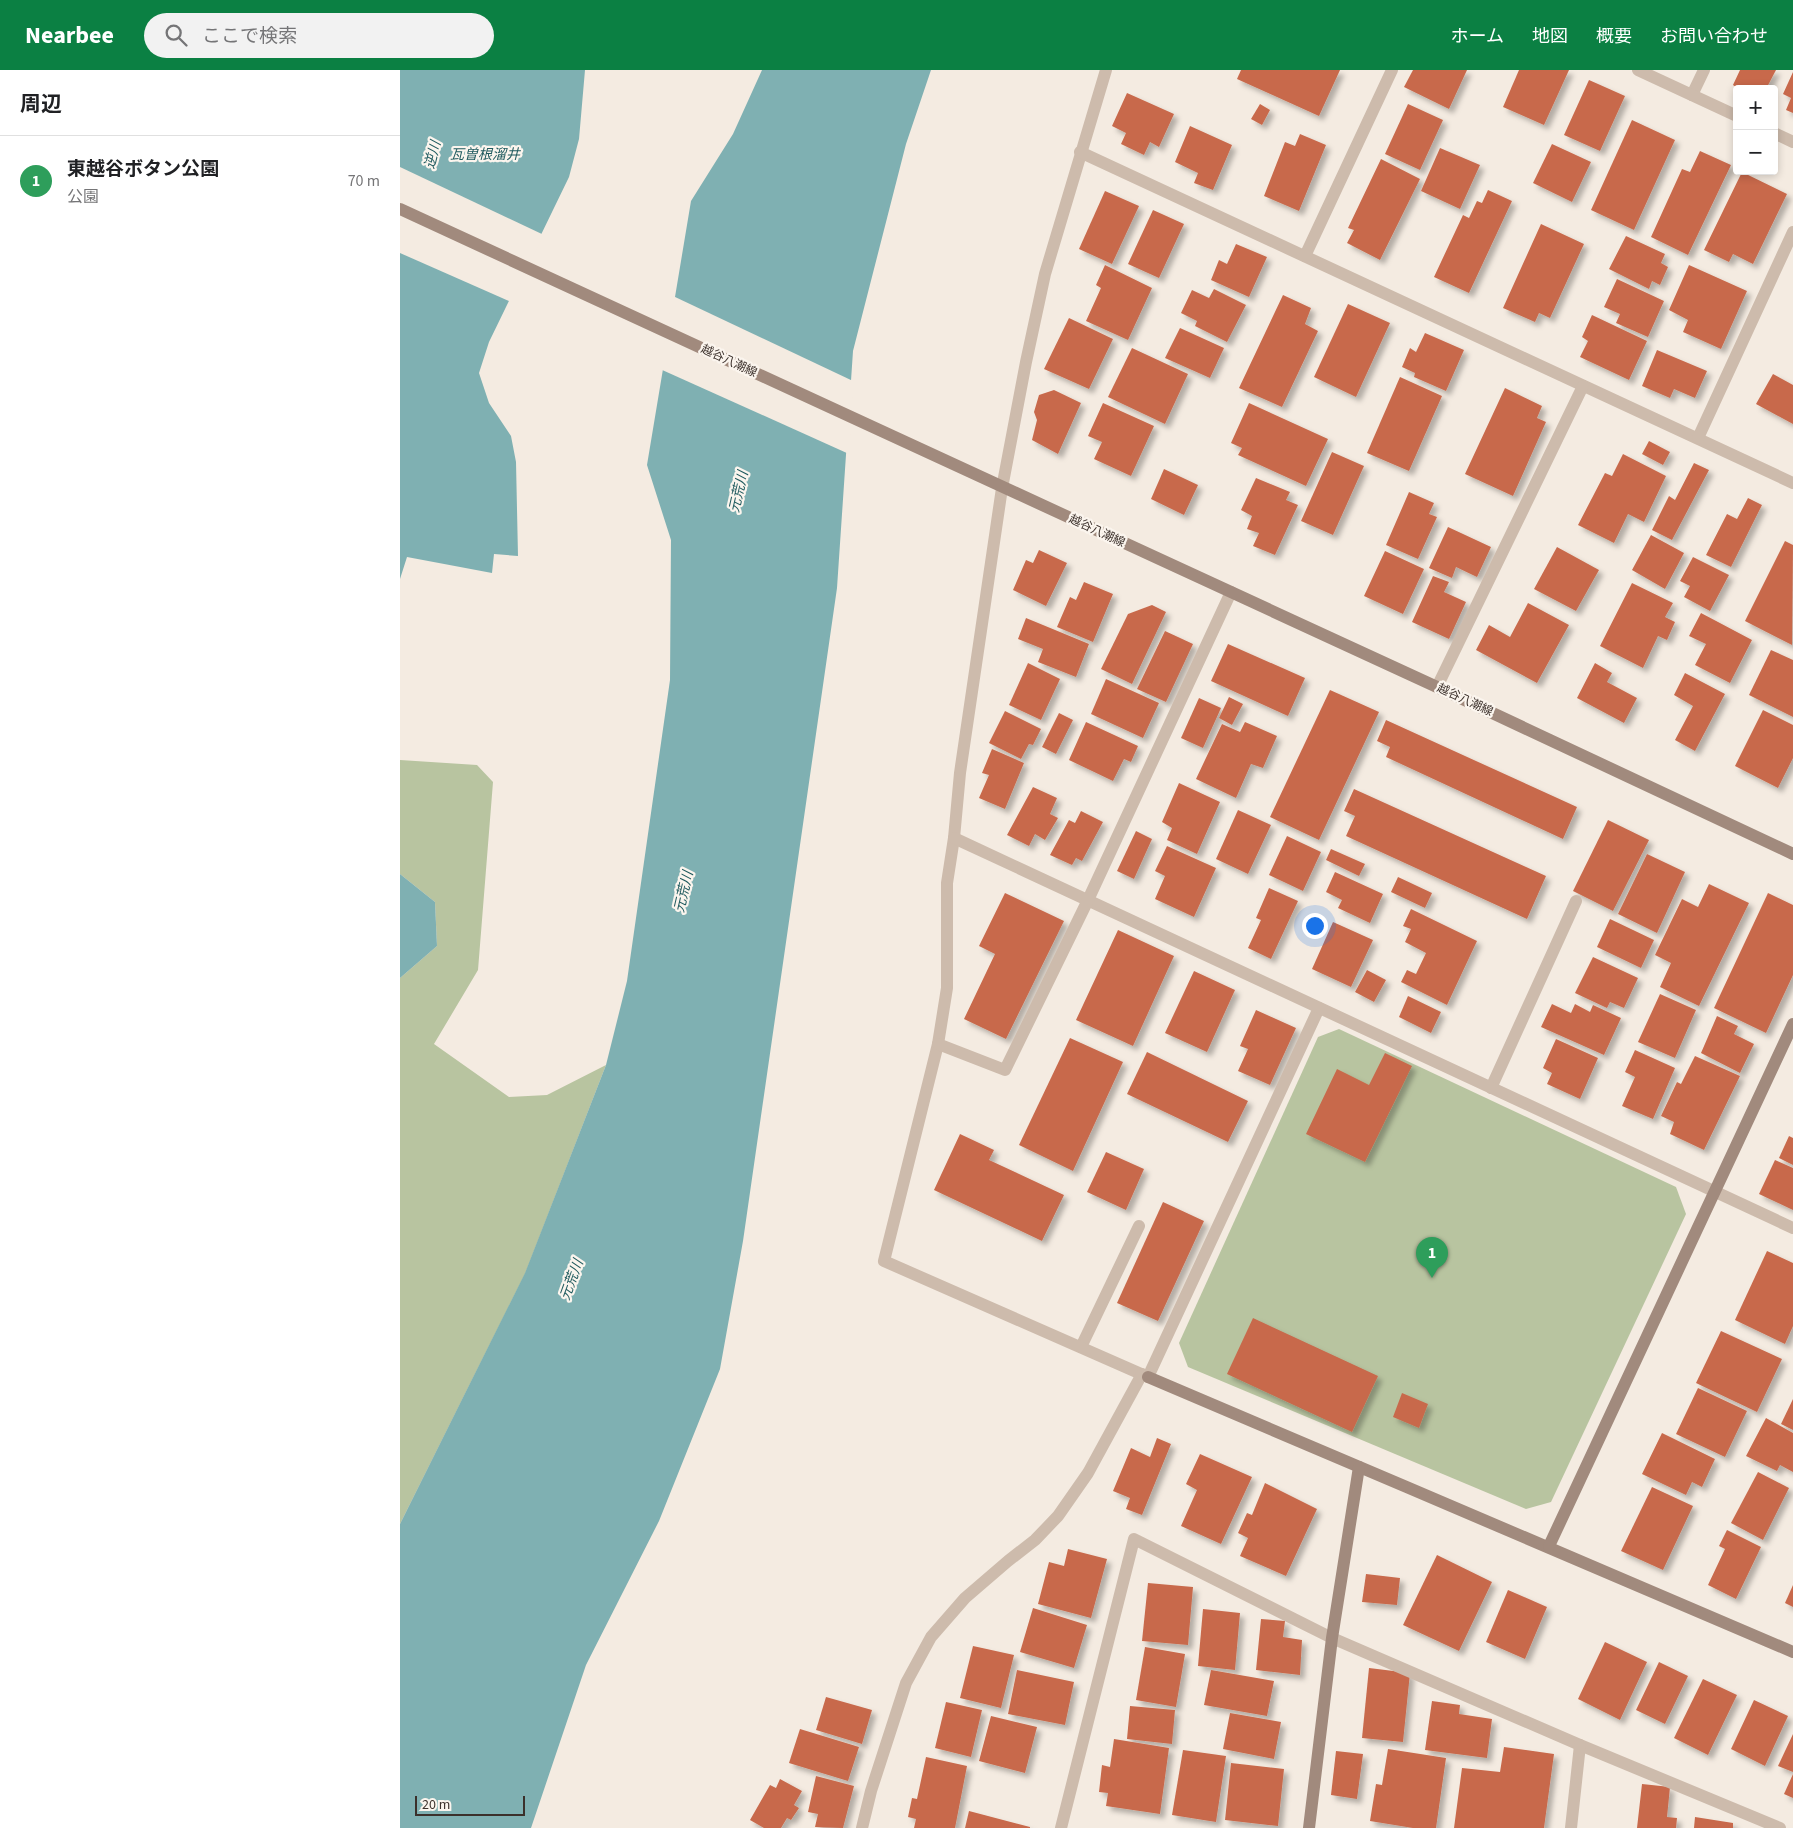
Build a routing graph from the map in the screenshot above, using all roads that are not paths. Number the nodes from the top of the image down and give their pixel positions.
1 (1106, 70) edge
2 (1392, 70) edge
3 (1638, 70) edge
4 (1704, 70) edge
5 (1692, 95) junction
6 (1733, 114) edge
7 (1778, 135) edge
8 (1793, 142) edge
9 (1080, 152) junction
10 (400, 209) edge
11 (1793, 232) edge
12 (1305, 256) junction
13 (1583, 386) junction
14 (1698, 438) junction
15 (1793, 483) edge
16 (1002, 488) junction
17 (1231, 592) junction
18 (1437, 687) junction
19 (954, 838) junction
20 (1793, 854) edge
21 (1088, 900) junction
22 (1576, 902) dead end
23 (1319, 1008) junction
24 (1793, 1024) edge
25 (938, 1044) junction
26 (1491, 1088) junction
27 (1715, 1192) junction
28 (1139, 1226) dead end
29 (1793, 1228) edge
30 (1081, 1347) junction
31 (1145, 1375) junction
32 (1359, 1468) junction
33 (1548, 1546) junction
34 (1332, 1638) junction
35 (1793, 1652) edge
36 (1580, 1745) junction
37 (1065, 1827) edge
38 (862, 1828) edge
39 (1309, 1828) edge
40 (1571, 1828) edge
41 (1780, 1828) edge

1 - 9 street
2 - 12 street
3 - 5 street
4 - 5 street
5 - 6 street
7 - 8 street
9 - 12 street
9 - 16 street
10 - 16 street, 越谷八潮線
11 - 14 street
12 - 13 street
13 - 14 street
13 - 18 street
14 - 15 street
16 - 17 street, 越谷八潮線
16 - 19 street
17 - 18 street, 越谷八潮線
17 - 21 street
18 - 20 street, 越谷八潮線
19 - 21 street
19 - 25 street
21 - 23 street
21 - 25 street
22 - 26 street
23 - 26 street
23 - 31 street
24 - 27 street
25 - 30 street
26 - 27 street
27 - 29 street
27 - 33 street
28 - 30 street
30 - 31 street
31 - 32 street
31 - 38 street
32 - 33 street
32 - 34 street
33 - 35 street
34 - 36 street
34 - 37 street
34 - 39 street
36 - 40 street
36 - 41 street

